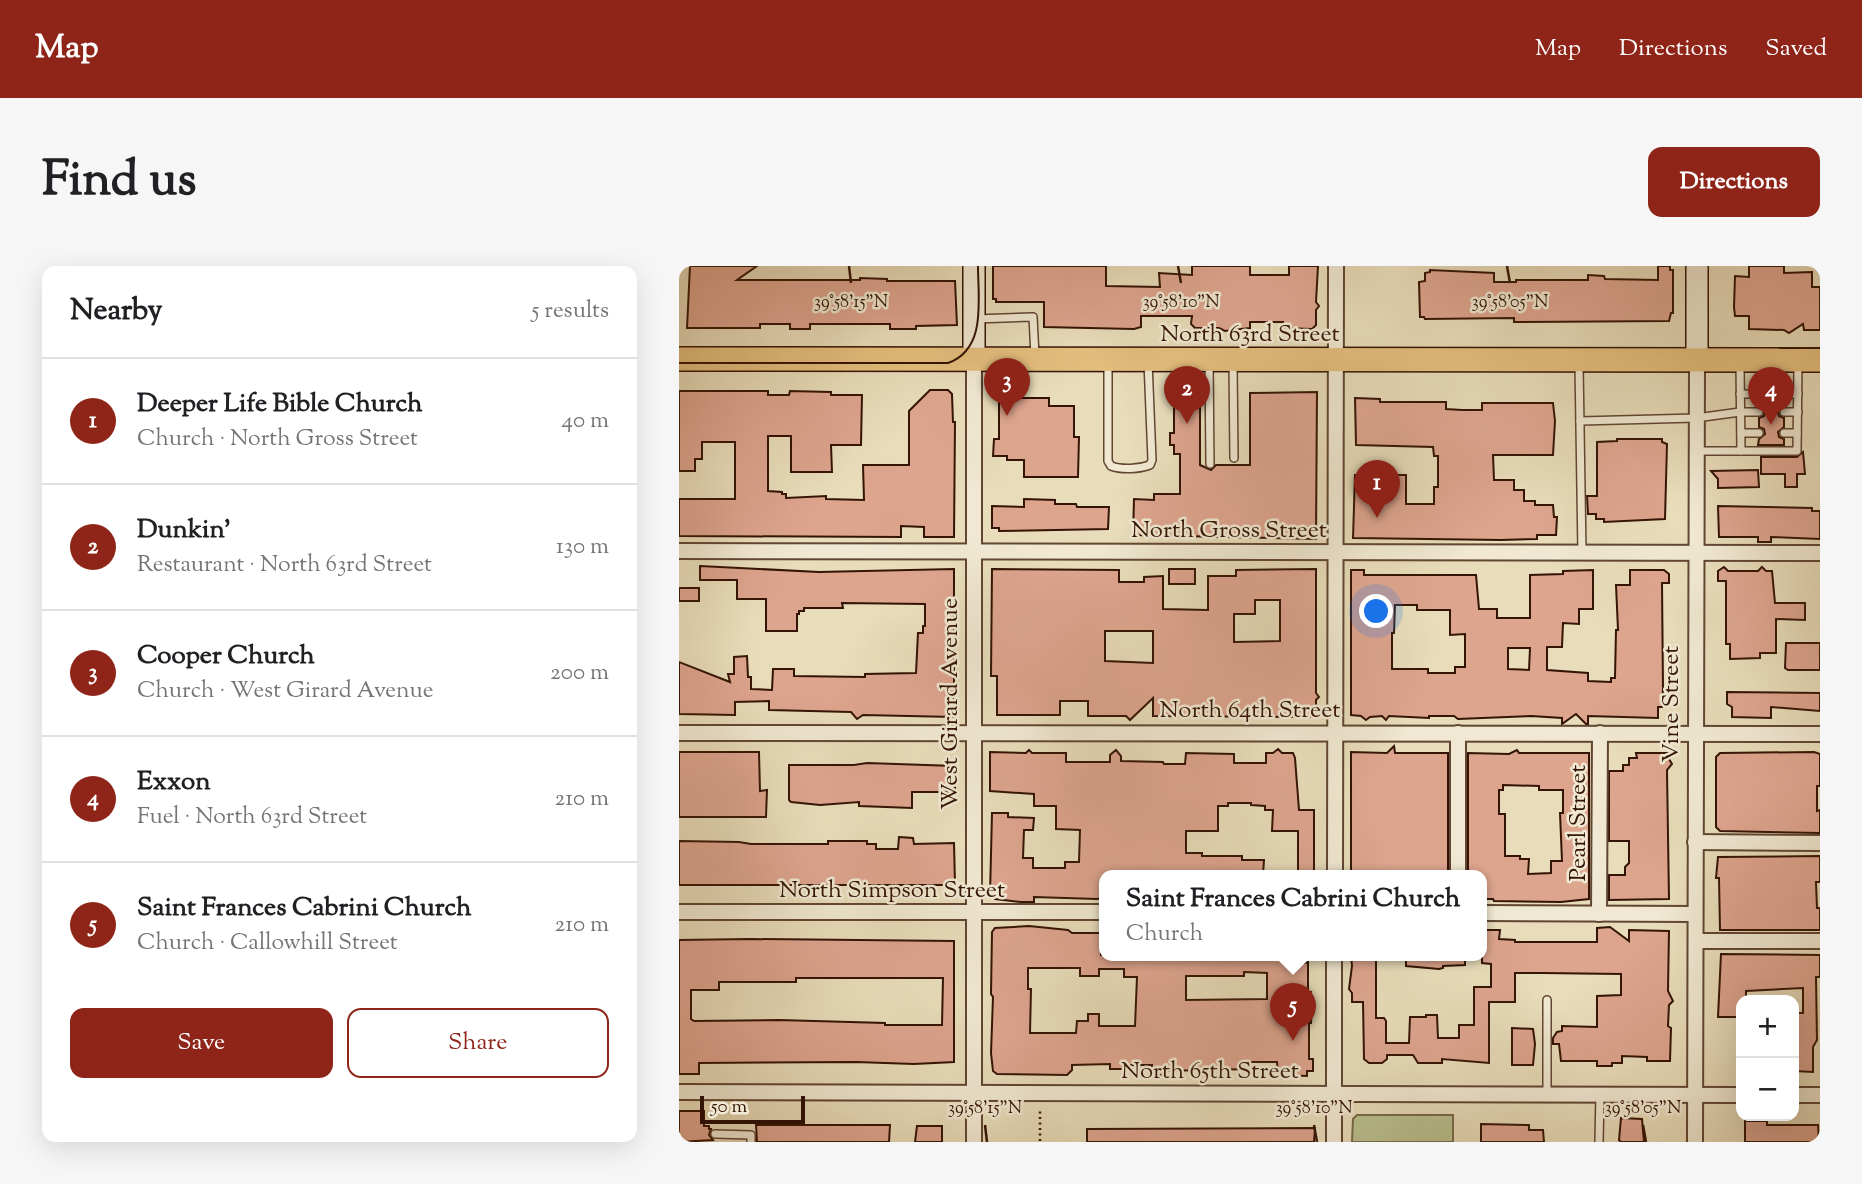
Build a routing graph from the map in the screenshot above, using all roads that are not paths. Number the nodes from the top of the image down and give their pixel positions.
1 (974, 266) edge
2 (1336, 266) edge
3 (1697, 266) edge
4 (974, 319) junction
5 (974, 358) junction
6 (679, 359) edge
7 (1035, 359) junction
8 (1108, 359) junction
9 (1148, 359) junction
10 (1209, 359) junction
11 (1233, 359) junction
12 (1336, 359) junction
13 (1579, 360) junction
14 (1697, 360) junction
15 (1740, 360) junction
16 (1809, 360) edge
17 (1740, 394) junction
18 (1798, 394) junction
19 (1740, 412) junction
20 (1759, 412) dead end
21 (1784, 412) dead end
22 (1798, 412) junction
23 (1696, 418) junction
24 (1580, 421) junction
25 (1741, 433) junction
26 (1759, 433) dead end
27 (1784, 433) dead end
28 (1797, 433) junction
29 (1697, 451) junction
30 (1741, 451) junction
31 (1234, 458) dead end
32 (1210, 464) dead end
33 (679, 551) edge
34 (976, 551) junction
35 (1336, 552) junction
36 (1582, 553) junction
37 (1696, 553) junction
38 (1820, 553) edge
39 (976, 732) junction
40 (1335, 732) junction
41 (679, 733) edge
42 (1458, 733) junction
43 (1600, 733) junction
44 (1696, 734) junction
45 (1820, 734) edge
46 (1695, 842) junction
47 (1820, 843) edge
48 (1335, 870) edge
49 (1458, 870) edge
50 (679, 912) edge
51 (975, 912) junction
52 (1099, 912) edge
53 (1487, 913) edge
54 (1599, 914) junction
55 (1695, 914) junction
56 (1696, 941) junction
57 (1820, 941) edge
58 (1334, 961) edge
59 (1547, 1000) dead end
60 (679, 1092) edge
61 (974, 1092) junction
62 (1334, 1093) junction
63 (1547, 1094) junction
64 (1600, 1094) junction
65 (1695, 1095) junction
66 (1736, 1095) edge
67 (1799, 1095) edge
68 (1820, 1095) edge
69 (715, 1134) dead end
70 (751, 1142) edge
71 (974, 1142) edge
72 (1334, 1142) edge
73 (1599, 1142) edge
74 (1695, 1142) edge

1 - 4 street, West Girard Avenue
2 - 12 street
3 - 14 street, Vine Street
4 - 5 street, West Girard Avenue
4 - 7 lane
5 - 6 main road, North 63rd Street
5 - 7 main road, North 63rd Street
5 - 34 street, West Girard Avenue
7 - 8 main road, North 63rd Street
8 - 9 main road, North 63rd Street
8 - 9 lane
9 - 10 main road, North 63rd Street
10 - 11 main road, North 63rd Street
10 - 32 lane
11 - 12 main road, North 63rd Street
11 - 31 lane
12 - 13 main road, North 63rd Street
12 - 35 street
13 - 14 main road, North 63rd Street
13 - 24 lane
14 - 15 main road, North 63rd Street
14 - 23 street, Vine Street
15 - 16 main road, North 63rd Street
15 - 17 lane
16 - 18 lane
17 - 18 lane
17 - 19 lane
18 - 22 lane
19 - 20 lane
19 - 23 lane
19 - 25 lane
21 - 22 lane
22 - 28 lane
23 - 24 lane
23 - 29 street, Vine Street
24 - 36 lane
25 - 26 lane
25 - 30 lane
27 - 28 lane
28 - 30 lane
29 - 30 lane
29 - 37 street, Vine Street
33 - 34 street, North Gross Street
34 - 35 street, North Gross Street
34 - 39 street, West Girard Avenue
35 - 36 street, North Gross Street
35 - 40 street
36 - 37 street, North Gross Street
37 - 38 street, North Gross Street
37 - 44 street, Vine Street
39 - 40 street, North 64th Street
39 - 41 street, North 64th Street
39 - 51 street, West Girard Avenue
40 - 42 street, North 64th Street
40 - 48 street
42 - 43 street, North 64th Street
42 - 49 street
43 - 44 street, North 64th Street
43 - 54 street, Pearl Street
44 - 45 street, North 64th Street
44 - 46 street, Vine Street
46 - 47 street
46 - 55 street, Vine Street
50 - 51 street, North Simpson Street
51 - 52 street, North Simpson Street
51 - 61 street, West Girard Avenue
53 - 54 street
54 - 55 street
55 - 56 street, Vine Street
56 - 57 street
56 - 65 street, Vine Street
58 - 62 street
59 - 63 lane
60 - 61 street, North 65th Street
61 - 62 street, North 65th Street
61 - 71 street, West Girard Avenue
62 - 63 street, North 65th Street
62 - 72 street
63 - 64 street, North 65th Street
64 - 65 street, North 65th Street
64 - 73 lane
65 - 66 street, North 65th Street
65 - 74 street, Vine Street
67 - 68 street
69 - 70 lane

